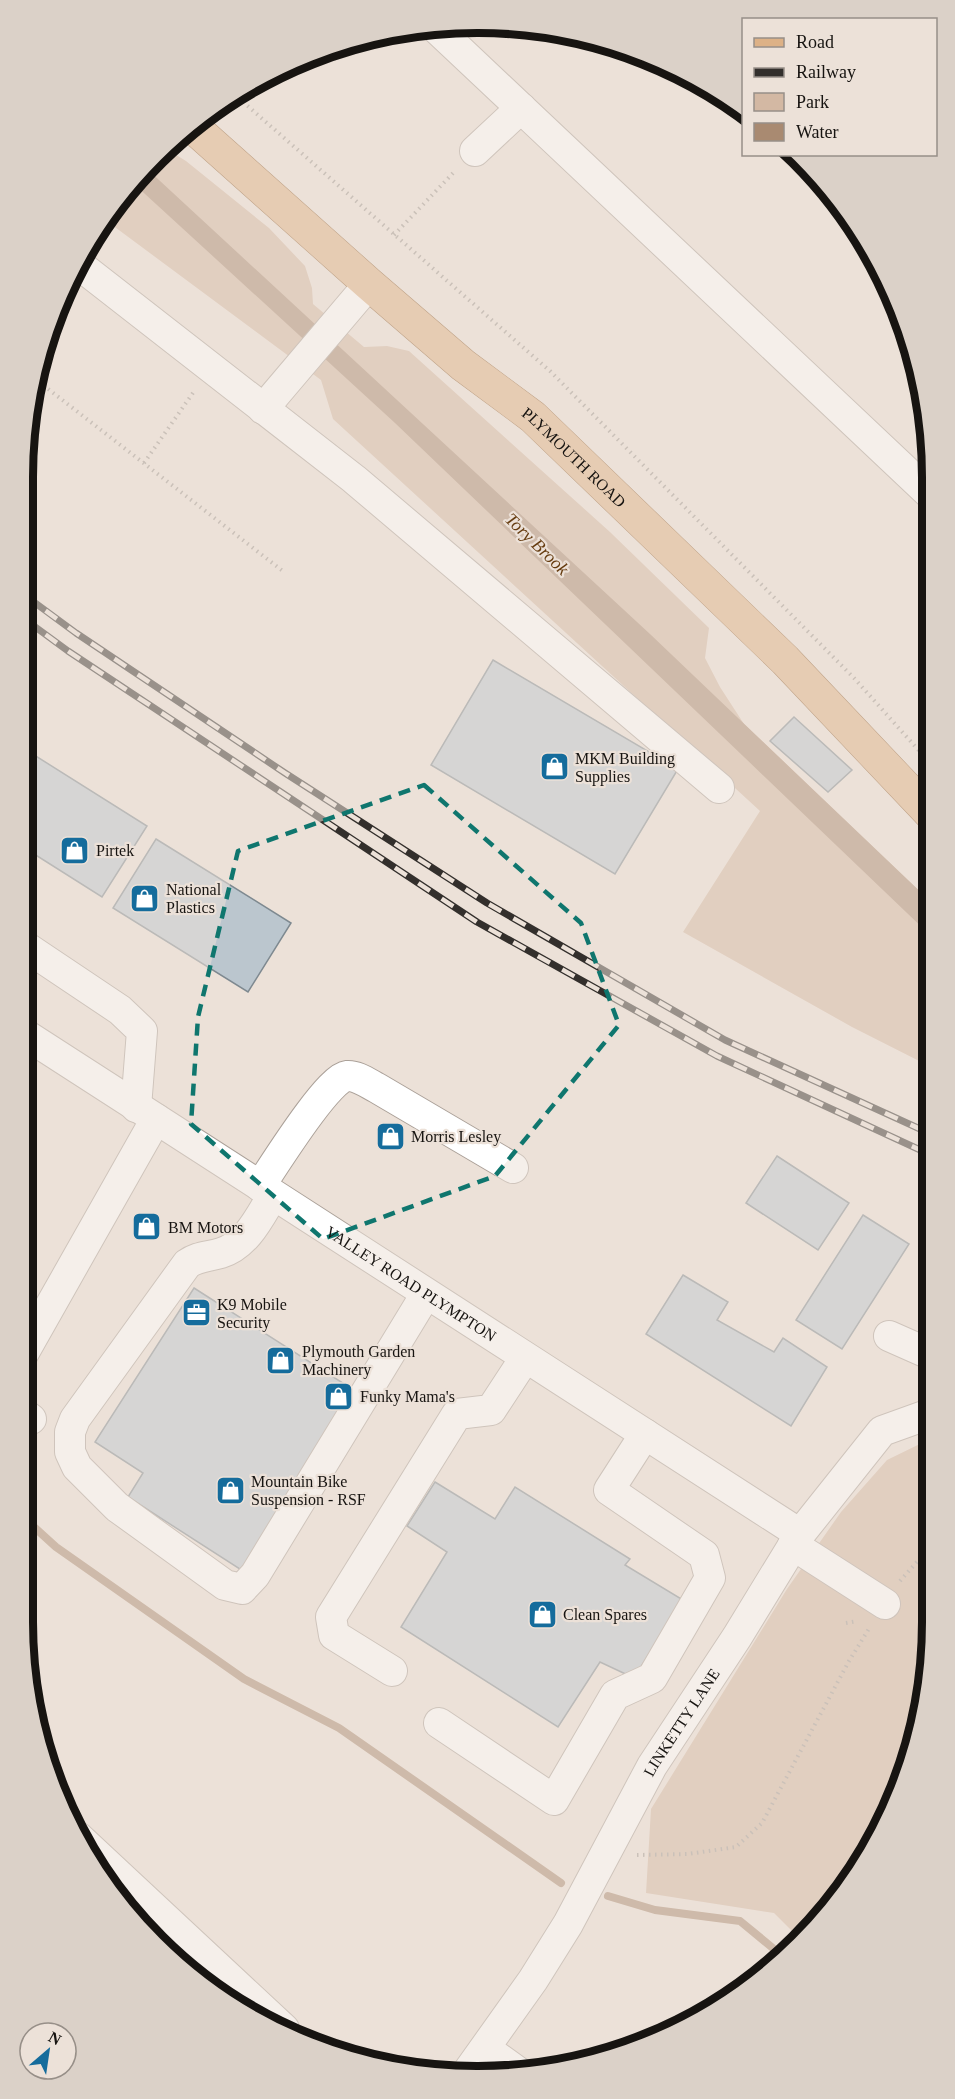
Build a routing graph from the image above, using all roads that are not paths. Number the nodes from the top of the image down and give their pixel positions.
1 (443, 35) edge
2 (521, 108) junction
3 (198, 132) edge
4 (475, 152) road end
5 (85, 270) edge
6 (369, 284) junction
7 (263, 408) junction
8 (922, 486) edge
9 (719, 788) dead end
10 (922, 805) edge
11 (33, 952) edge
12 (33, 1040) edge
13 (146, 1113) junction
14 (513, 1168) dead end
15 (267, 1191) junction
16 (426, 1293) junction
17 (33, 1333) edge
18 (889, 1336) dead end
19 (922, 1351) edge
20 (525, 1358) junction
21 (922, 1417) edge
22 (645, 1434) junction
23 (797, 1540) junction
24 (885, 1604) road end
25 (392, 1671) dead end
26 (439, 1723) dead end
27 (103, 1860) edge
28 (268, 2013) edge
29 (478, 2060) edge
30 (496, 2065) edge

1 - 2 street
2 - 4 street
2 - 8 street
3 - 6 main road, PLYMOUTH ROAD
5 - 7 street
6 - 7 street
6 - 10 main road, PLYMOUTH ROAD
7 - 9 street
11 - 13 street
12 - 13 street, VALLEY ROAD PLYMPTON
13 - 15 street, VALLEY ROAD PLYMPTON
13 - 17 street
14 - 15 street
15 - 16 street, VALLEY ROAD PLYMPTON
15 - 16 street
16 - 20 street, VALLEY ROAD PLYMPTON
18 - 19 street
20 - 22 street, VALLEY ROAD PLYMPTON
20 - 25 street
21 - 23 street, LINKETTY LANE
22 - 23 street, VALLEY ROAD PLYMPTON
22 - 26 street
23 - 24 street, VALLEY ROAD PLYMPTON
23 - 29 street, LINKETTY LANE
27 - 28 street
29 - 30 street

